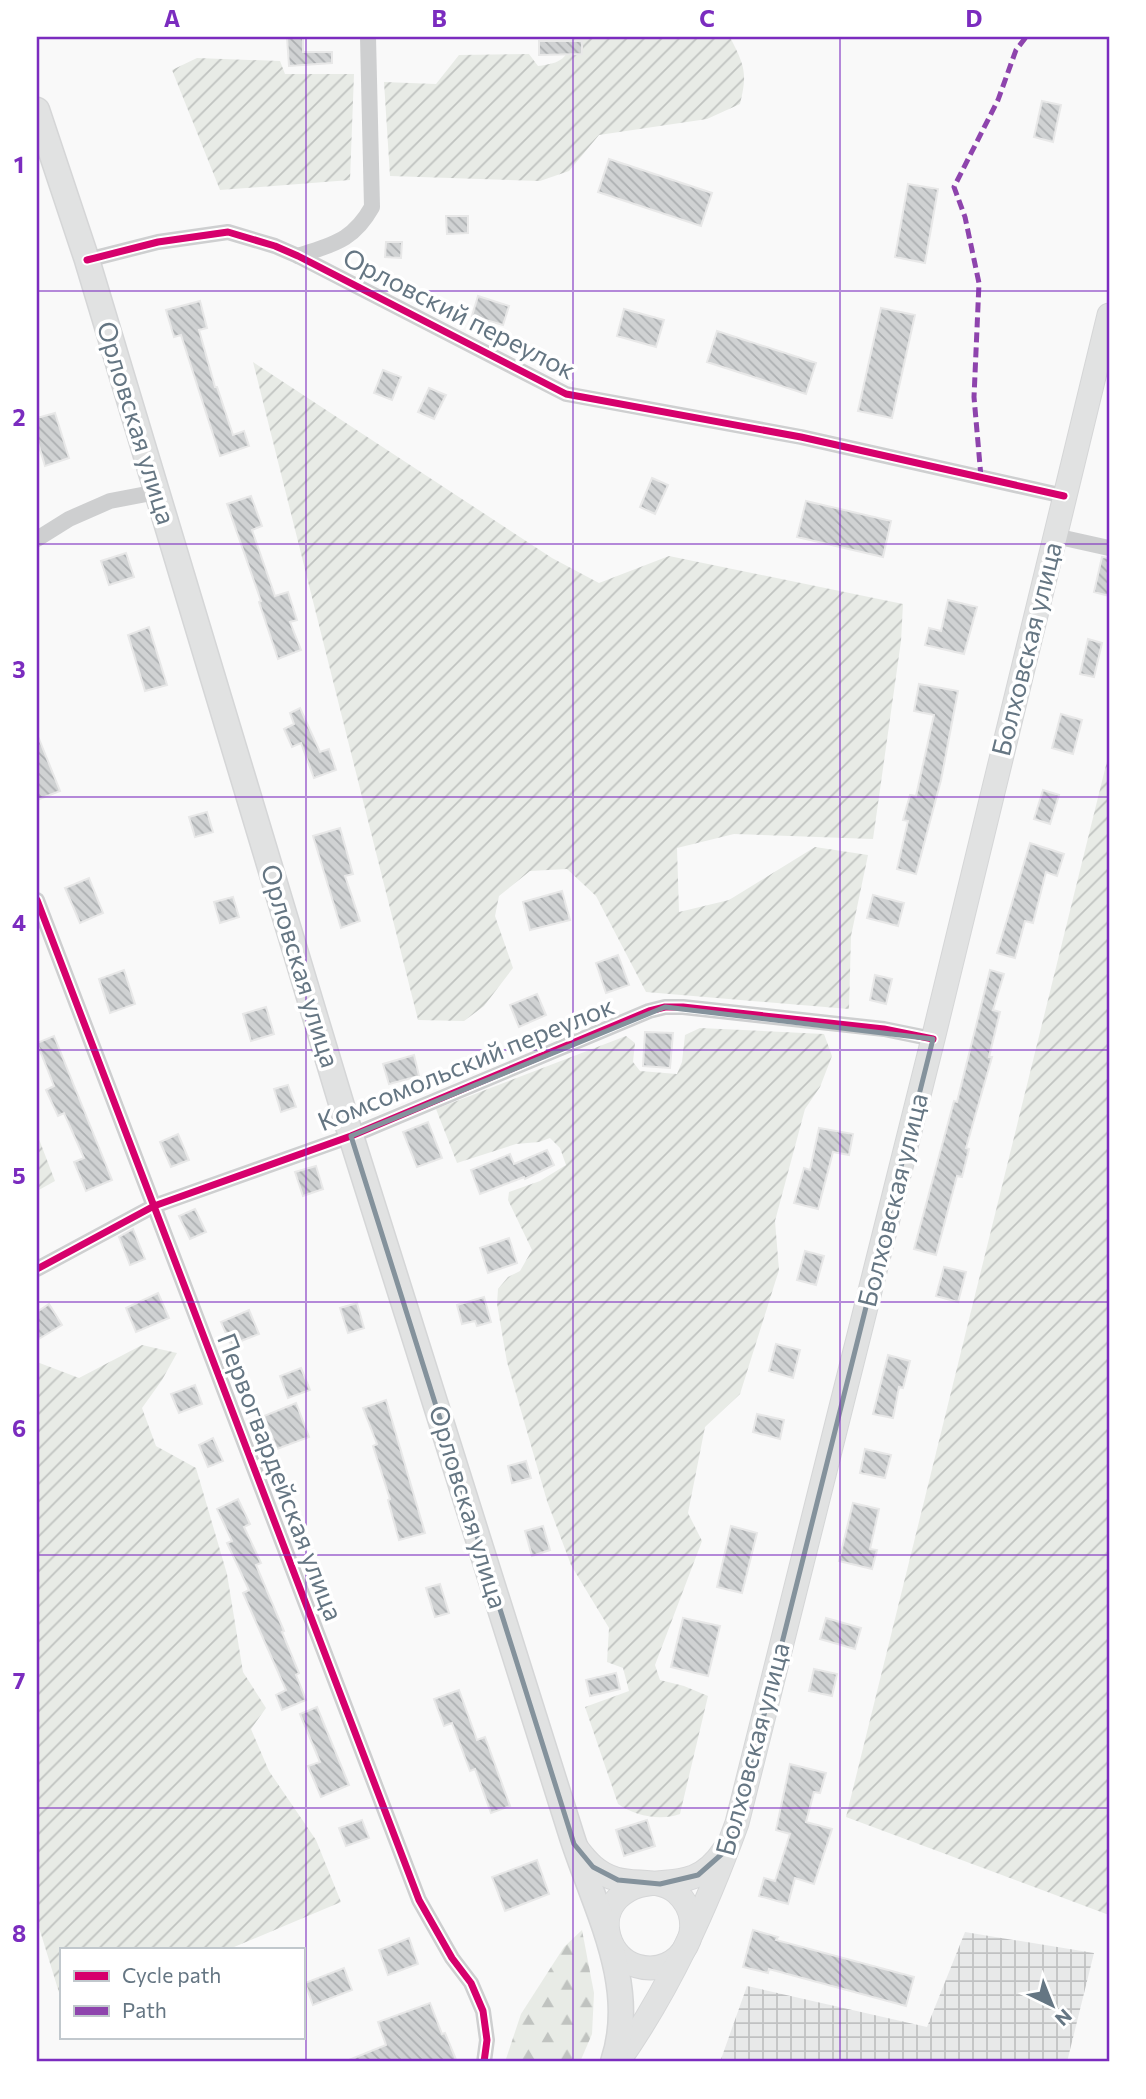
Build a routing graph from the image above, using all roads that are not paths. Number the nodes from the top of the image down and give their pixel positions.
1 (368, 37) edge
2 (37, 110) edge
3 (298, 256) junction
4 (87, 260) junction
5 (1109, 315) edge
6 (157, 492) junction
7 (1065, 496) junction
8 (1055, 536) junction
9 (37, 539) edge
10 (1109, 548) edge
11 (37, 900) edge
12 (933, 1039) junction
13 (351, 1136) junction
14 (154, 1206) junction
15 (37, 1269) edge
16 (737, 1823) junction
17 (574, 1844) junction
18 (660, 1884) junction
19 (608, 1937) junction
20 (689, 1944) junction
21 (484, 2062) edge
22 (616, 2062) edge

1 - 3 street
2 - 4 main road, Орловская улица
3 - 4 street, Орловский переулок
3 - 7 street, Орловский переулок
4 - 6 main road, Орловская улица
5 - 7 main road, Болховская улица
6 - 9 street
6 - 13 main road, Орловская улица
7 - 8 main road, Болховская улица
8 - 10 street
8 - 12 main road, Болховская улица
11 - 14 street, Первогвардейская улица
12 - 13 street, Комсомольский переулок
12 - 16 main road, Болховская улица
13 - 14 street, Комсомольский переулок
13 - 17 main road, Орловская улица
14 - 15 street, Комсомольский переулок
14 - 21 street, Первогвардейская улица
16 - 18 main road
16 - 20 main road, Болховская улица
17 - 18 main road
17 - 19 main road, Орловская улица
18 - 19 main road
18 - 20 main road
19 - 20 main road
19 - 22 main road, Орловская улица
20 - 22 main road, Болховская улица

